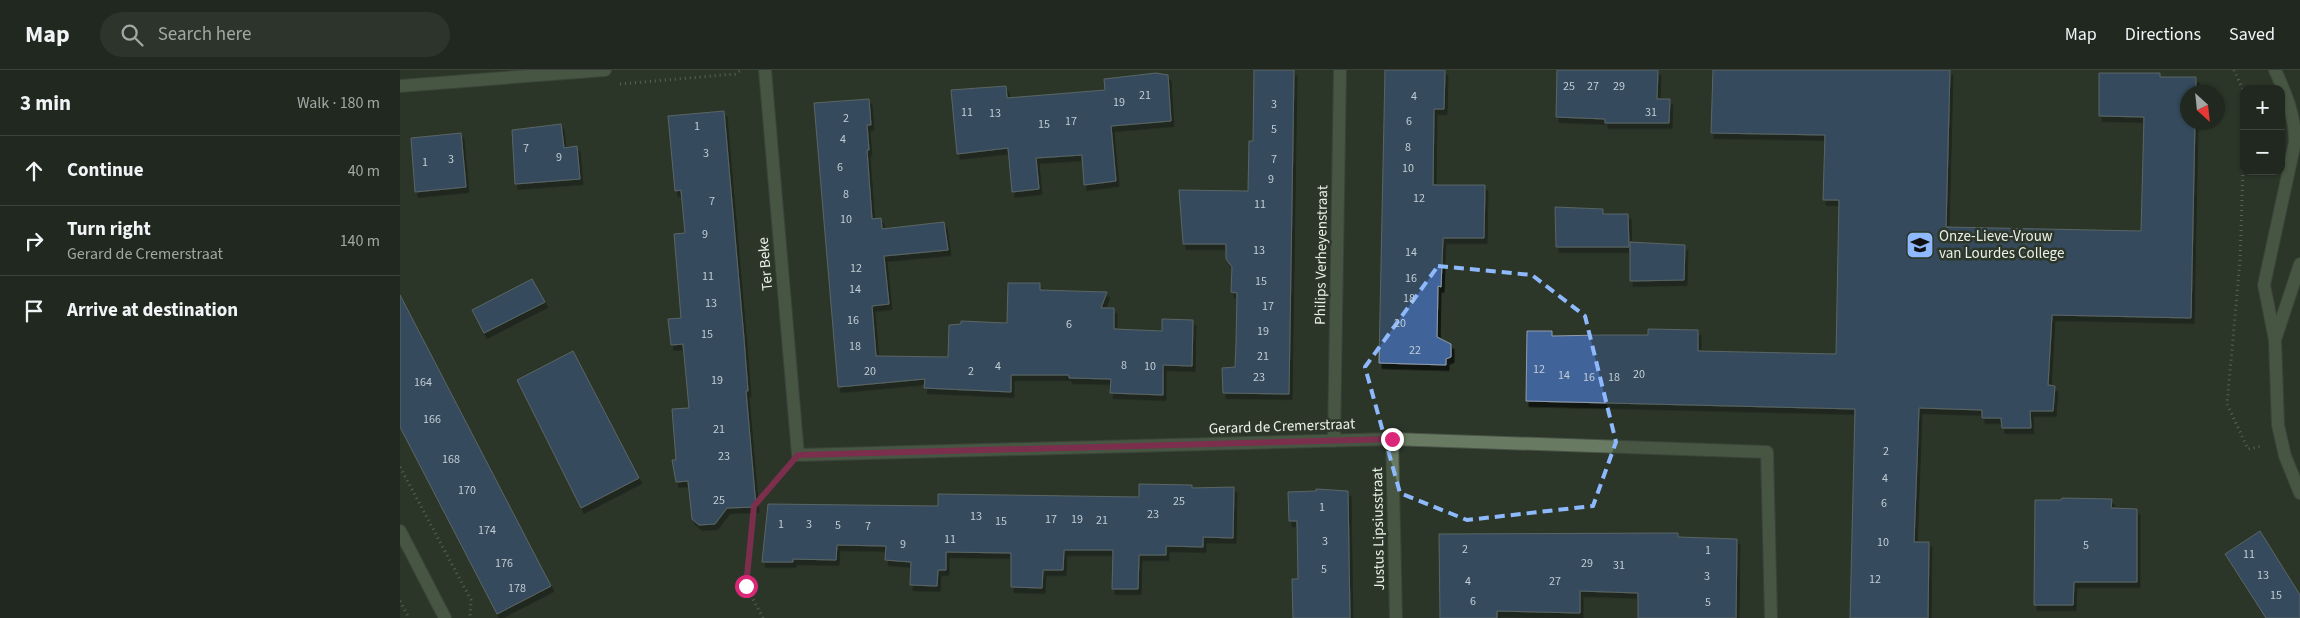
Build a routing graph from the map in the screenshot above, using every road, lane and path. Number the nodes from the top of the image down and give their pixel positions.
1 (606, 70) edge
2 (765, 70) edge
3 (1340, 70) edge
4 (2234, 70) edge
5 (2275, 70) edge
6 (2241, 85) edge
7 (400, 86) edge
8 (2243, 175) edge
9 (2300, 264) edge
10 (2275, 340) junction
11 (1392, 439) junction
12 (1334, 441) junction
13 (2282, 442) junction
14 (798, 455) junction
15 (400, 467) edge
16 (2300, 493) edge
17 (400, 531) edge
18 (400, 601) edge
19 (409, 618) edge
20 (446, 618) edge
21 (470, 618) edge
22 (762, 618) edge
23 (1396, 618) edge
24 (1771, 618) edge

1 - 7 street
2 - 14 street, Ter Beke
3 - 12 street, Philips Verheyenstraat
4 - 6 path
5 - 10 street
8 - 13 path
9 - 10 street
10 - 13 street
11 - 12 street, Gerard de Cremerstraat
11 - 23 street, Justus Lipsiusstraat
11 - 24 street, Gerard de Cremerstraat
12 - 14 street, Gerard de Cremerstraat
13 - 16 street
14 - 22 path
15 - 21 path
17 - 20 street
18 - 19 path

